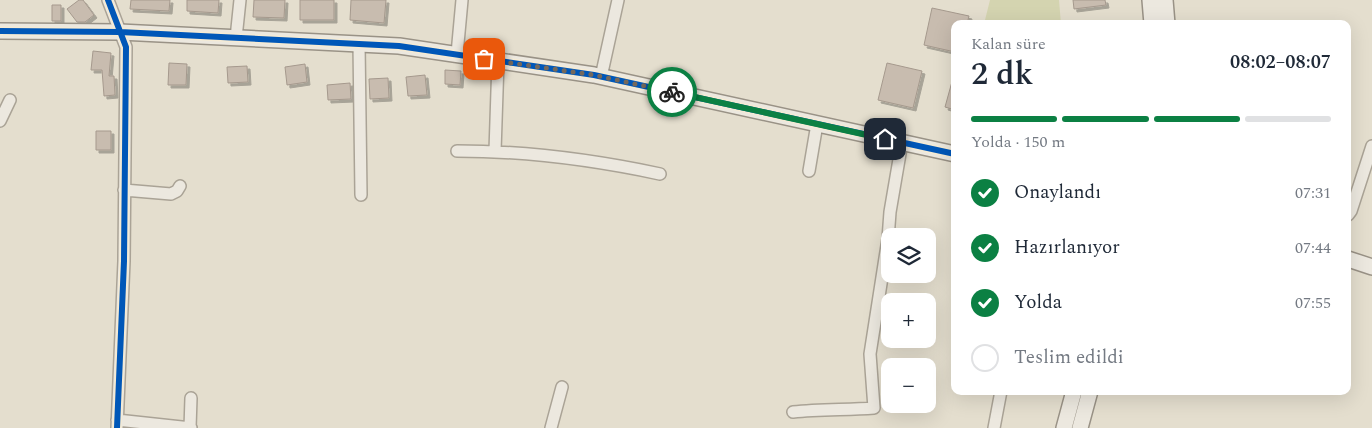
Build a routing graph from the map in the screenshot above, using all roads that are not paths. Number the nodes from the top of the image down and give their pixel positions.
1 (108, 0) edge
2 (240, 0) edge
3 (462, 0) edge
4 (618, 0) edge
5 (1150, 0) edge
6 (1165, 0) edge
7 (1152, 20) edge
8 (1167, 20) edge
9 (0, 31) edge
10 (120, 32) junction
11 (236, 38) junction
12 (360, 44) junction
13 (457, 54) junction
14 (498, 61) junction
15 (601, 77) junction
16 (10, 100) dead end
17 (0, 121) edge
18 (817, 124) junction
19 (902, 142) junction
20 (1372, 146) edge
21 (458, 151) dead end
22 (495, 151) junction
23 (951, 153) edge
24 (809, 171) dead end
25 (660, 174) dead end
26 (180, 186) dead end
27 (124, 190) junction
28 (361, 195) dead end
29 (1351, 211) edge
30 (1351, 260) edge
31 (1372, 267) edge
32 (562, 387) dead end
33 (1000, 395) edge
34 (1073, 395) edge
35 (1089, 395) edge
36 (191, 398) dead end
37 (793, 412) dead end
38 (117, 424) edge
39 (191, 428) edge
40 (550, 428) edge
41 (994, 428) edge
42 (1064, 428) edge
43 (1080, 428) edge

1 - 10 street
2 - 11 street
3 - 13 street
4 - 15 street
5 - 7 street
6 - 8 street
9 - 10 street
10 - 11 street
10 - 27 street
11 - 12 street
12 - 13 street
12 - 28 street
13 - 14 street
14 - 15 street
14 - 22 street
15 - 18 street
16 - 17 street
18 - 19 street
18 - 24 street
19 - 23 street
19 - 37 street
20 - 29 street
21 - 22 street
22 - 25 street
26 - 27 street
27 - 38 street
30 - 31 street
32 - 40 street
33 - 41 street
34 - 42 street
35 - 43 street
36 - 39 street
38 - 39 street

